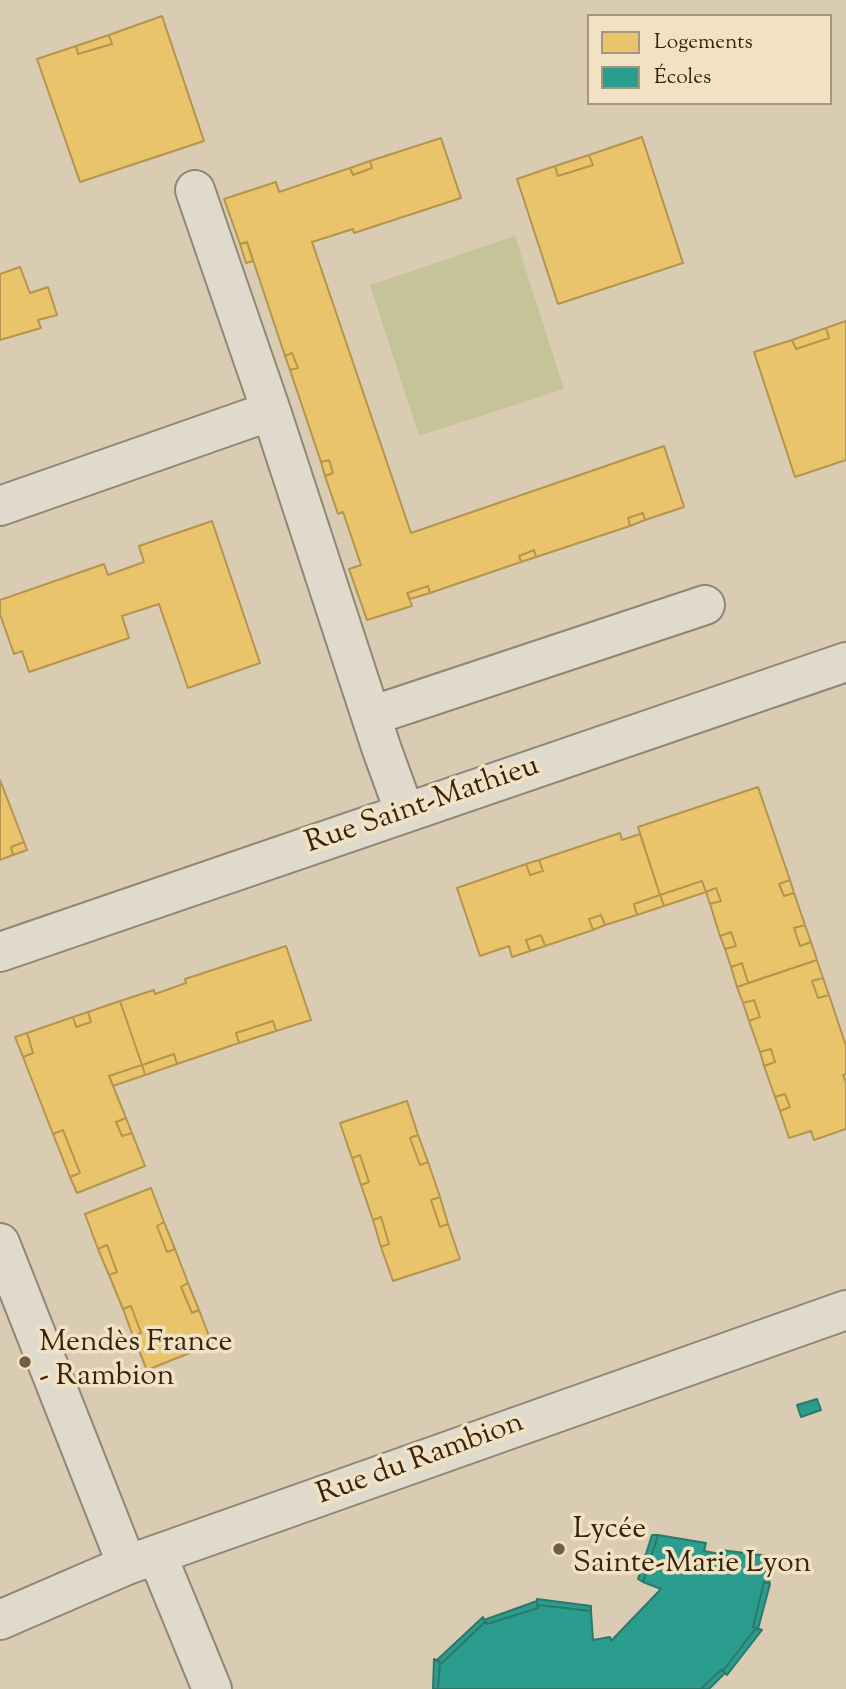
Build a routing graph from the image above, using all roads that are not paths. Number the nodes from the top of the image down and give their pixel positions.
1 (195, 190) dead end
2 (271, 411) junction
3 (0, 506) edge
4 (705, 605) dead end
5 (846, 662) edge
6 (371, 716) junction
7 (405, 813) junction
8 (0, 952) edge
9 (0, 1243) edge
10 (846, 1310) edge
11 (142, 1560) junction
12 (0, 1620) edge
13 (212, 1689) edge

1 - 2 street
2 - 3 street
2 - 6 street
4 - 6 street
5 - 7 street, Rue Saint-Mathieu
6 - 7 street
7 - 8 street, Rue Saint-Mathieu
9 - 11 street
10 - 11 street, Rue du Rambion
11 - 12 street, Rue du Rambion
11 - 13 street

